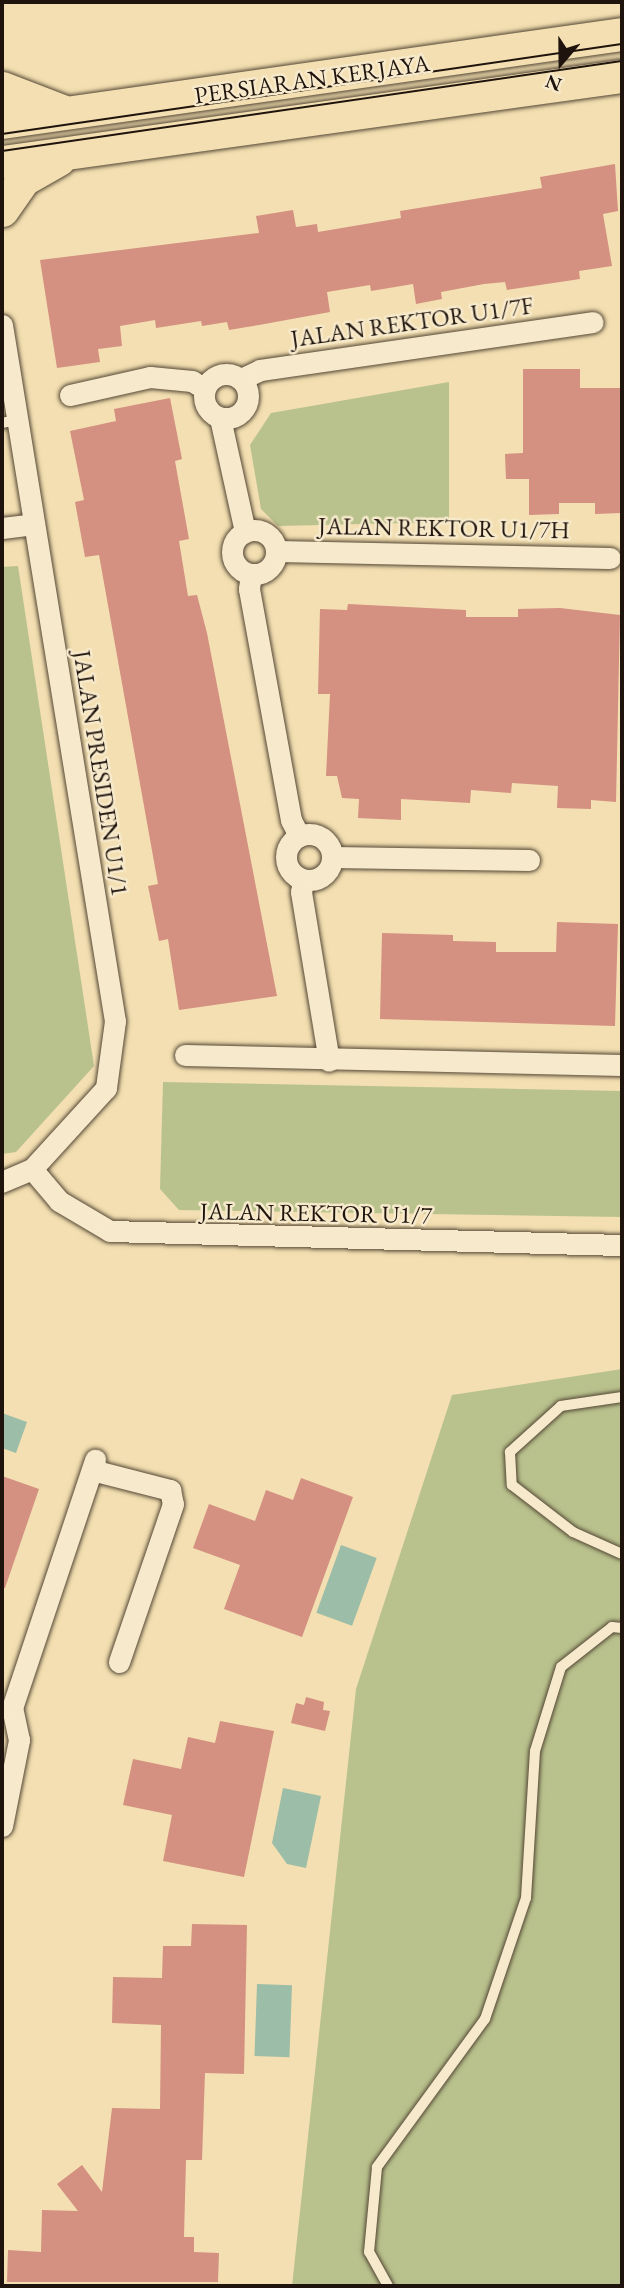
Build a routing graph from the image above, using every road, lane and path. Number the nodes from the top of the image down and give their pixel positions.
1 (622, 34) edge
2 (614, 80) edge
3 (2, 88) edge
4 (71, 114) junction
5 (2, 122) edge
6 (73, 151) junction
7 (2, 163) edge
8 (2, 211) edge
9 (593, 322) dead end
10 (2, 325) edge
11 (241, 379) junction
12 (205, 389) junction
13 (70, 395) dead end
14 (220, 418) junction
15 (9, 421) edge
16 (34, 524) junction
17 (2, 528) edge
18 (245, 532) junction
19 (276, 551) junction
20 (610, 558) dead end
21 (251, 574) junction
22 (299, 836) junction
23 (332, 857) junction
24 (529, 860) dead end
25 (303, 880) junction
26 (185, 1055) dead end
27 (329, 1061) junction
28 (622, 1065) edge
29 (32, 1169) junction
30 (2, 1182) edge
31 (622, 1245) edge
32 (622, 1397) edge
33 (622, 1555) edge
34 (622, 1628) edge
35 (119, 1662) dead end
36 (7, 1706) edge
37 (2, 1826) edge
38 (388, 2286) edge

1 - 4 main road, PERSIARAN KERJAYA
2 - 6 main road, PERSIARAN KERJAYA
3 - 4 main road
4 - 5 main road, PERSIARAN KERJAYA
6 - 7 main road, PERSIARAN KERJAYA
6 - 8 main road
9 - 11 street, JALAN REKTOR U1/7F
10 - 15 street, JALAN PRESIDEN U1/1
11 - 12 street
11 - 14 street
12 - 13 street
12 - 14 street
14 - 18 street
15 - 16 street, JALAN PRESIDEN U1/1
16 - 17 street
16 - 29 street, JALAN PRESIDEN U1/1
18 - 19 street
18 - 21 street
19 - 20 street, JALAN REKTOR U1/7H
19 - 21 street
21 - 22 street
22 - 23 street
22 - 25 street
23 - 24 street
23 - 25 street
25 - 27 street
26 - 27 street
27 - 28 street
29 - 30 street, JALAN PRESIDEN U1/1
29 - 31 street, JALAN REKTOR U1/7
32 - 33 lane
34 - 38 lane
35 - 36 street
36 - 37 street

